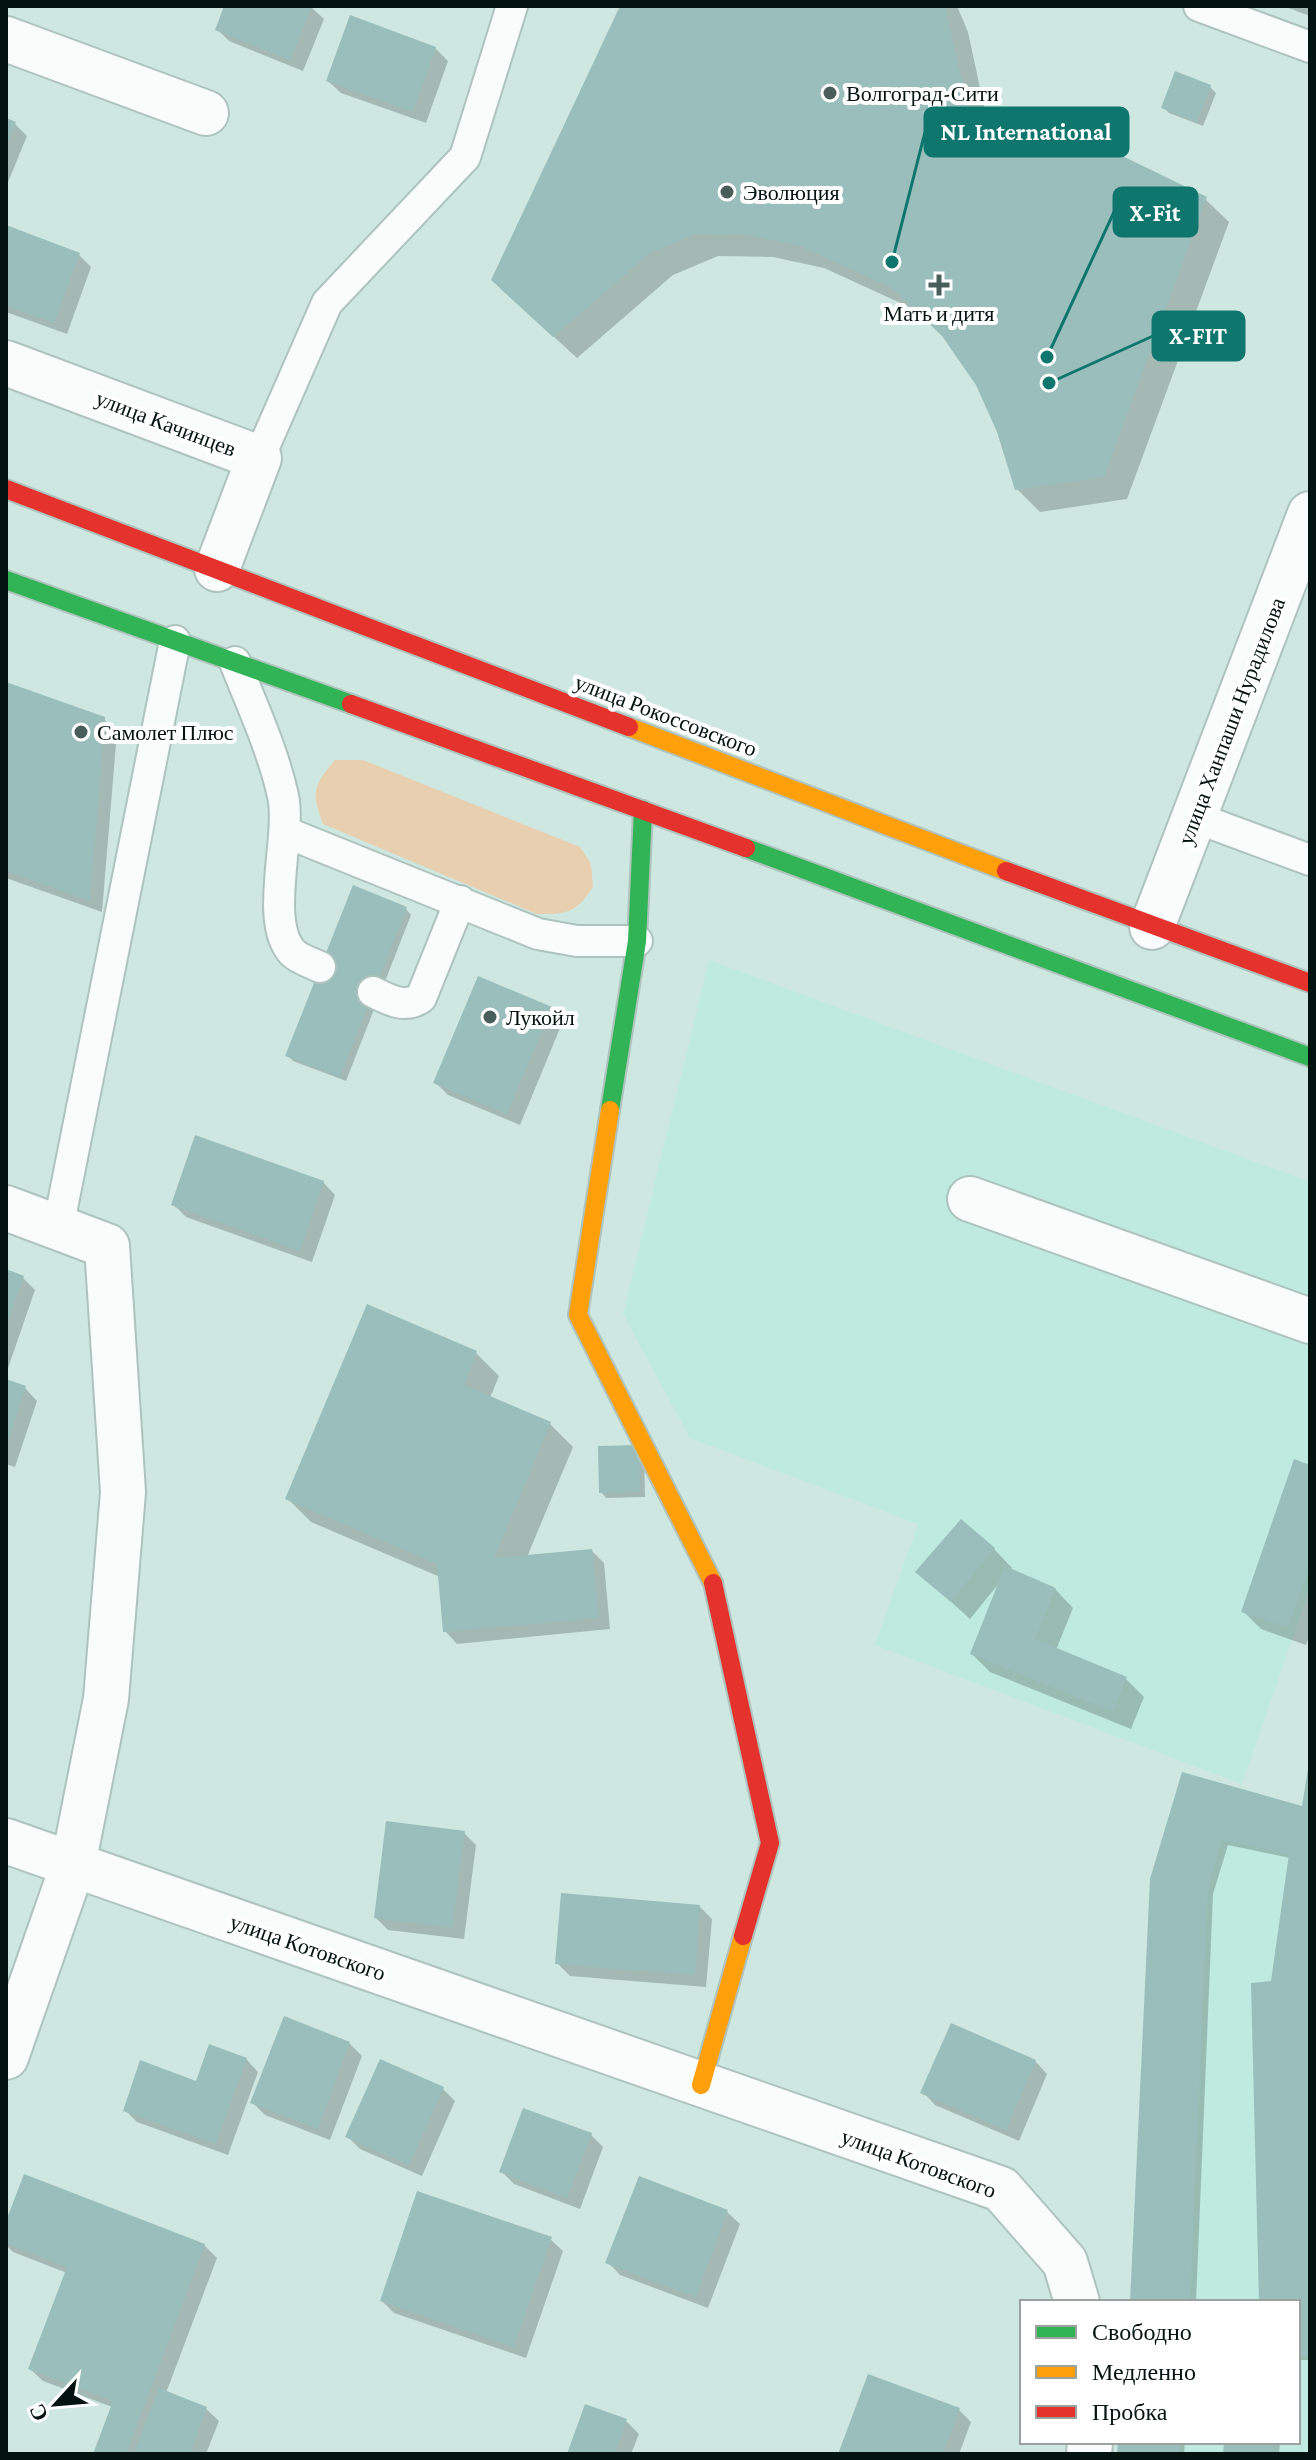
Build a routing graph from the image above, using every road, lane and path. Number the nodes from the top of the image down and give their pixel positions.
1 (512, 6) edge
2 (1199, 6) edge
3 (6, 39) edge
4 (1310, 47) edge
5 (206, 113) dead end
6 (6, 363) edge
7 (259, 458) junction
8 (6, 489) edge
9 (1310, 514) edge
10 (217, 569) junction
11 (6, 580) edge
12 (175, 641) junction
13 (235, 662) junction
14 (643, 810) junction
15 (1194, 817) junction
16 (285, 832) junction
17 (1310, 860) edge
18 (460, 901) junction
19 (1152, 927) junction
20 (637, 941) junction
21 (320, 967) dead end
22 (1310, 983) edge
23 (373, 992) dead end
24 (1310, 1057) edge
25 (970, 1199) dead end
26 (6, 1208) edge
27 (58, 1228) junction
28 (1310, 1321) edge
29 (6, 1841) edge
30 (73, 1865) junction
31 (6, 2057) edge
32 (701, 2085) junction
33 (1076, 2300) edge

1 - 7 lane
2 - 4 lane
3 - 5 street
6 - 7 street, улица Качинцев
7 - 10 street, улица Качинцев
8 - 10 main road, улица Рокоссовского
9 - 15 street, улица Ханпаши Нурадилова
10 - 19 main road, улица Рокоссовского
11 - 12 main road
12 - 13 main road
12 - 27 lane
13 - 14 main road
13 - 16 lane
14 - 20 main road
14 - 24 main road
15 - 17 lane
15 - 19 street, улица Ханпаши Нурадилова
16 - 18 lane
16 - 21 lane
18 - 20 lane
18 - 23 lane
19 - 22 main road, улица Рокоссовского
20 - 32 main road
25 - 28 street
26 - 27 street
27 - 30 street
29 - 30 street, улица Котовского
30 - 31 street
30 - 32 street, улица Котовского
32 - 33 street, улица Котовского

